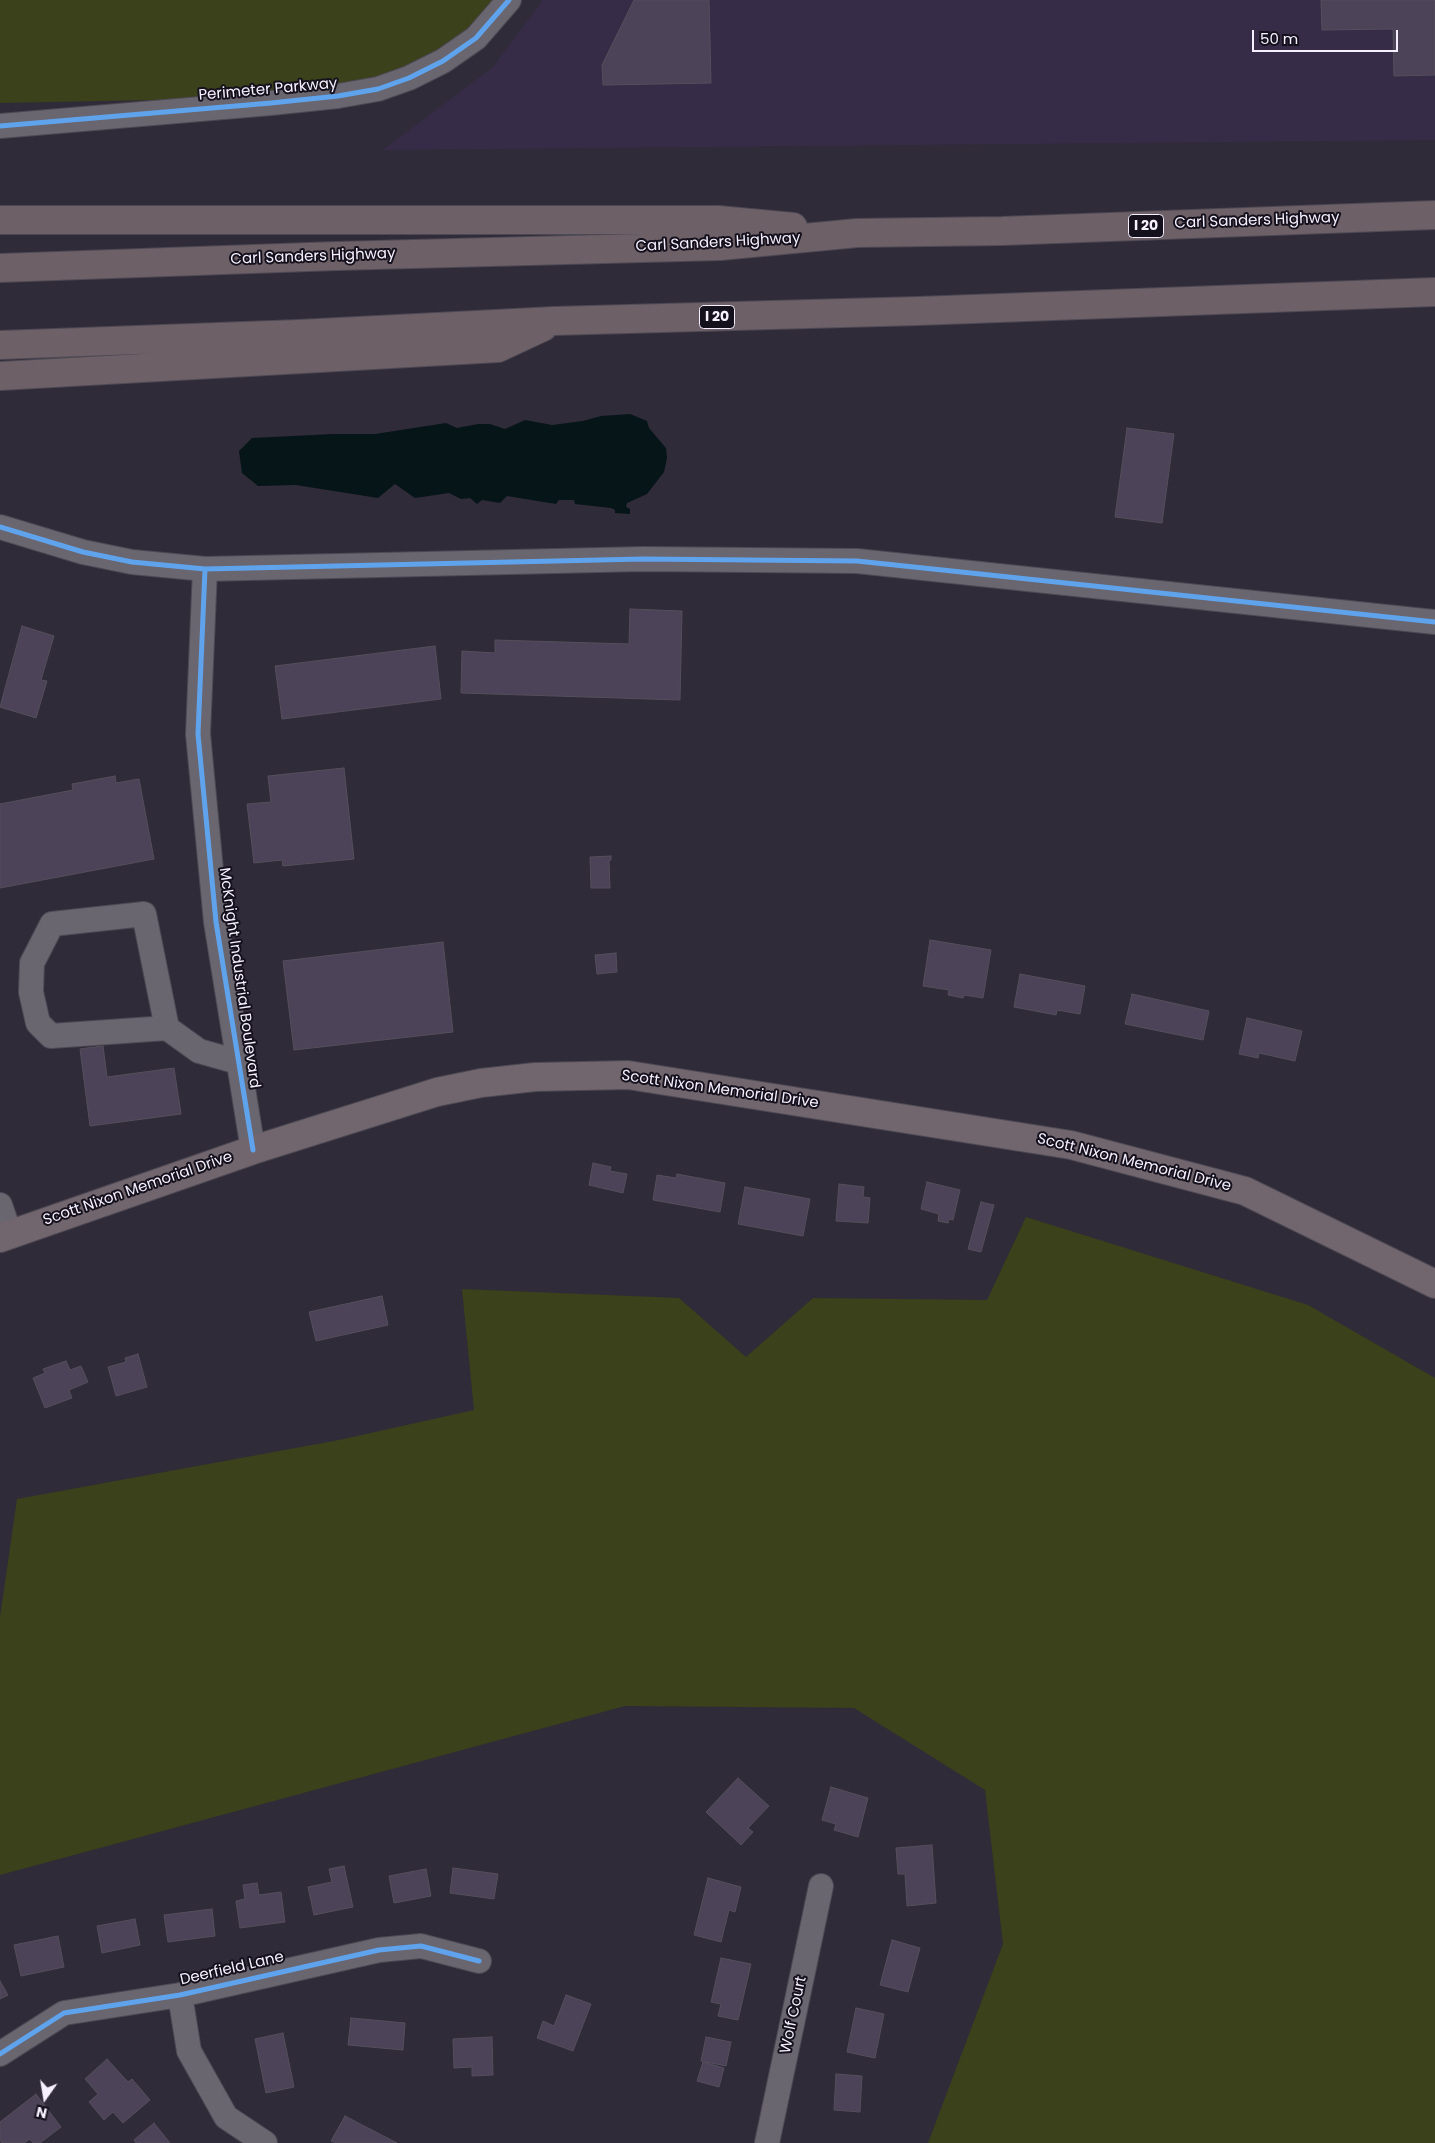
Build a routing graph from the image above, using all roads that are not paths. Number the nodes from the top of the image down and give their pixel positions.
1 (509, 0) edge
2 (0, 126) edge
3 (1435, 215) edge
4 (0, 220) edge
5 (857, 233) junction
6 (0, 268) edge
7 (1435, 292) edge
8 (554, 321) junction
9 (0, 345) edge
10 (0, 376) edge
11 (0, 527) edge
12 (205, 569) junction
13 (1435, 622) edge
14 (167, 1028) junction
15 (238, 1062) junction
16 (253, 1150) junction
17 (0, 1205) edge
18 (5, 1236) edge
19 (1435, 1284) edge
20 (821, 1886) dead end
21 (479, 1961) dead end
22 (180, 1994) junction
23 (0, 2054) edge
24 (265, 2143) edge
25 (767, 2143) edge

1 - 2 street, Perimeter Parkway
3 - 5 highway, Carl Sanders Highway / I 20
4 - 5 highway
5 - 6 highway, Carl Sanders Highway / I 20
7 - 8 highway, I 20
8 - 9 highway, I 20
8 - 10 highway
11 - 12 street
12 - 13 street
12 - 15 street, McKnight Industrial Boulevard
14 - 14 street
14 - 15 street
15 - 16 street, McKnight Industrial Boulevard
16 - 18 main road, Scott Nixon Memorial Drive
16 - 19 main road, Scott Nixon Memorial Drive
17 - 18 street
20 - 25 street, Wolf Court
21 - 22 street, Deerfield Lane
22 - 23 street, Deerfield Lane
22 - 24 street

